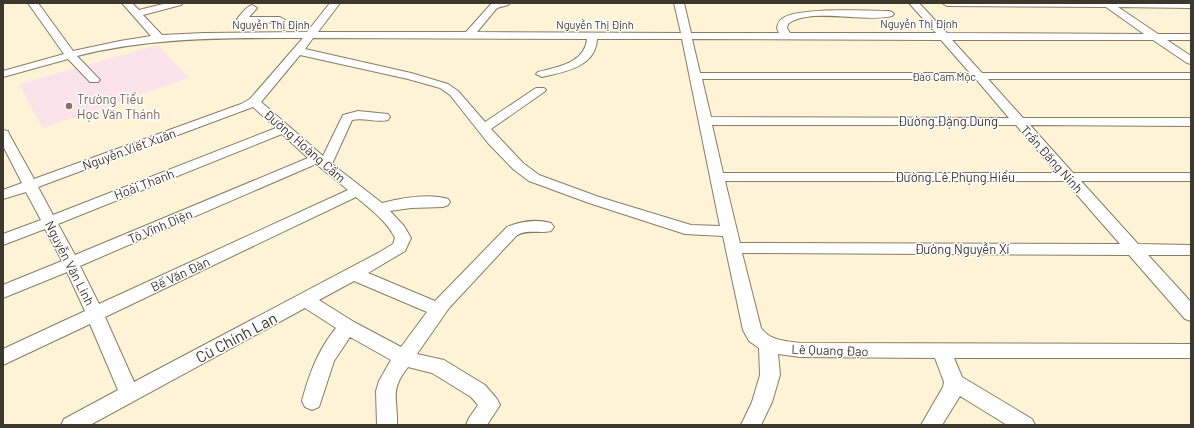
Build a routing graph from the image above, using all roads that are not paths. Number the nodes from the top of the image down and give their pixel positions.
1 (33, 3) edge
2 (127, 3) edge
3 (178, 3) edge
4 (335, 3) edge
5 (505, 3) edge
6 (679, 3) edge
7 (861, 3) edge
8 (914, 3) edge
9 (947, 3) edge
10 (1107, 4) edge
11 (1191, 5) edge
12 (252, 8) dead end
13 (138, 13) junction
14 (869, 14) junction
15 (888, 14) dead end
16 (280, 20) dead end
17 (257, 21) junction
18 (244, 35) junction
19 (310, 35) junction
20 (942, 35) junction
21 (469, 36) junction
22 (592, 36) junction
23 (686, 36) junction
24 (786, 36) junction
25 (1154, 36) junction
26 (1191, 37) edge
27 (159, 38) junction
28 (298, 51) junction
29 (71, 56) junction
30 (1191, 61) edge
31 (3, 74) edge
32 (542, 74) dead end
33 (696, 76) junction
34 (978, 76) junction
35 (1191, 76) edge
36 (94, 80) dead end
37 (540, 90) dead end
38 (254, 102) junction
39 (384, 117) dead end
40 (705, 121) junction
41 (1019, 121) junction
42 (1191, 122) edge
43 (484, 128) junction
44 (285, 129) junction
45 (3, 134) edge
46 (321, 162) junction
47 (719, 177) junction
48 (1069, 178) junction
49 (1191, 178) edge
50 (30, 185) junction
51 (357, 191) junction
52 (3, 195) edge
53 (443, 202) dead end
54 (379, 209) junction
55 (49, 222) junction
56 (546, 227) dead end
57 (729, 231) junction
58 (3, 240) edge
59 (399, 247) joint
60 (732, 248) junction
61 (1134, 250) junction
62 (1191, 250) edge
63 (71, 263) junction
64 (354, 274) junction
65 (3, 292) edge
66 (306, 300) junction
67 (438, 309) junction
68 (95, 314) junction
69 (1191, 314) edge
70 (348, 327) junction
71 (768, 344) junction
72 (1191, 351) edge
73 (942, 352) junction
74 (3, 357) edge
75 (404, 358) junction
76 (954, 382) junction
77 (129, 394) junction
78 (312, 401) dead end
79 (476, 424) dead end
80 (71, 425) edge
81 (387, 425) edge
82 (751, 425) edge
83 (931, 425) edge
84 (1025, 425) edge

1 - 29 street
2 - 13 street
3 - 13 street
4 - 19 street, Đường Hoàng Cầm
5 - 21 street
6 - 23 street, Lê Quang Đạo
7 - 14 street
8 - 20 street, Trần Đăng Ninh
9 - 10 street
10 - 11 street
10 - 25 street
12 - 17 street
13 - 27 street
14 - 15 street
14 - 24 street
16 - 17 street
17 - 18 street
18 - 19 street, Nguyễn Thị Định
18 - 27 street, Nguyễn Thị Định
19 - 21 street, Nguyễn Thị Định
19 - 28 street, Đường Hoàng Cầm
20 - 24 street, Nguyễn Thị Định
20 - 25 street, Nguyễn Thị Định
20 - 34 street, Trần Đăng Ninh
21 - 22 street, Nguyễn Thị Định
22 - 23 street, Nguyễn Thị Định
22 - 32 street
23 - 24 street, Nguyễn Thị Định
23 - 33 street, Lê Quang Đạo
25 - 26 street, Nguyễn Thị Định
25 - 30 street
27 - 29 street, Nguyễn Thị Định
28 - 38 street, Đường Hoàng Cầm
28 - 43 street
29 - 31 street, Nguyễn Thị Định
29 - 36 street
33 - 34 street, Đào Cam Mộc
33 - 40 street, Lê Quang Đạo
34 - 35 street, Đào Cam Mộc
34 - 41 street, Trần Đăng Ninh
37 - 43 street
38 - 44 street, Đường Hoàng Cầm
38 - 50 street, Nguyễn Viết Xuân
39 - 46 street
40 - 41 street, Đường Đặng Dung
40 - 47 street, Lê Quang Đạo
41 - 42 street, Đường Đặng Dung
41 - 48 street, Trần Đăng Ninh
43 - 57 street
44 - 46 street, Đường Hoàng Cầm
44 - 55 street, Hoài Thanh
45 - 50 street, Nguyễn Văn Linh
46 - 51 street, Đường Hoàng Cầm
46 - 63 street, Tô Vĩnh Diện
47 - 48 street, Đường Lê Phụng Hiểu
47 - 57 street, Lê Quang Đạo
48 - 49 street, Đường Lê Phụng Hiểu
48 - 61 street, Trần Đăng Ninh
50 - 52 street, Nguyễn Viết Xuân
50 - 55 street, Nguyễn Văn Linh
51 - 54 street, Đường Hoàng Cầm
51 - 68 street, Bế Văn Đàn
53 - 54 street
54 - 59 street, Đường Hoàng Cầm
55 - 58 street, Hoài Thanh
55 - 63 street, Nguyễn Văn Linh
56 - 67 street
57 - 60 street, Lê Quang Đạo
59 - 64 street, Cù Chính Lan
60 - 61 street, Đường Nguyễn Xí
60 - 71 street, Lê Quang Đạo
61 - 62 street, Đường Nguyễn Xí
61 - 69 street, Trần Đăng Ninh
63 - 65 street, Tô Vĩnh Diện
63 - 68 street, Nguyễn Văn Linh
64 - 66 street, Cù Chính Lan
64 - 67 street
66 - 70 street
66 - 77 street, Cù Chính Lan
67 - 75 street
68 - 74 street, Bế Văn Đàn
68 - 77 street, Nguyễn Văn Linh
70 - 75 street
70 - 78 street
71 - 73 street, Lê Quang Đạo
71 - 82 street
72 - 73 street, Lê Quang Đạo
73 - 76 street
75 - 79 street
75 - 81 street
76 - 83 street
76 - 84 street
77 - 80 street, Cù Chính Lan

